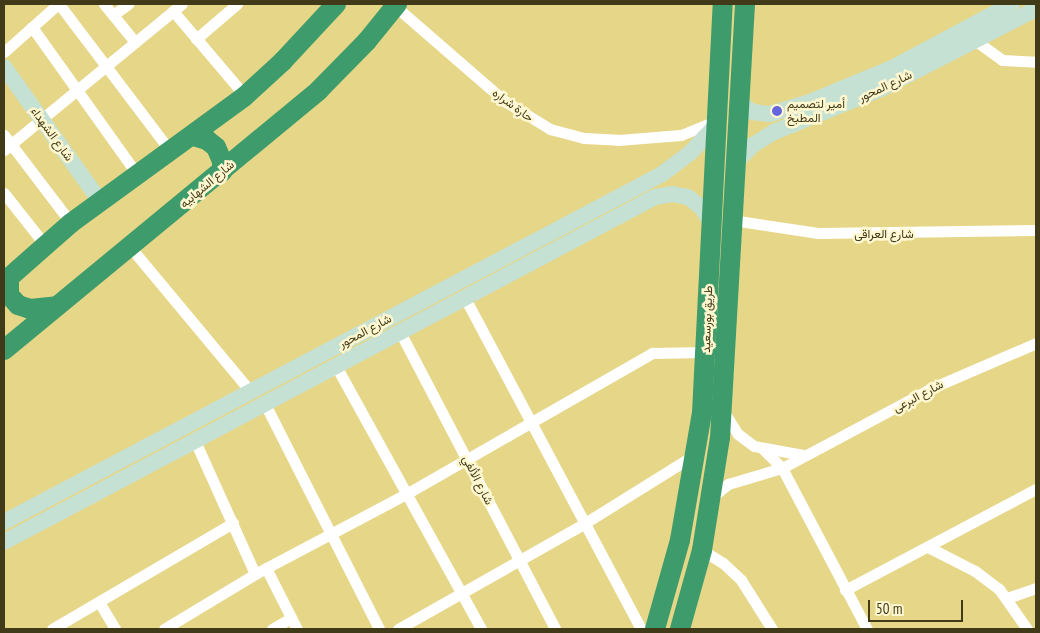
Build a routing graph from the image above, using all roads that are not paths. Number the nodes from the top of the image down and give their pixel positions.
1 (59, 4) edge
2 (104, 4) edge
3 (128, 4) edge
4 (237, 4) edge
5 (723, 4) edge
6 (745, 4) edge
7 (396, 5) edge
8 (1008, 5) edge
9 (330, 6) edge
10 (177, 7) edge
11 (1036, 9) edge
12 (113, 15) junction
13 (32, 27) junction
14 (196, 39) junction
15 (135, 42) junction
16 (976, 42) junction
17 (4, 52) edge
18 (1036, 62) edge
19 (107, 65) junction
20 (4, 67) edge
21 (78, 89) junction
22 (245, 96) junction
23 (739, 103) junction
24 (42, 119) junction
25 (716, 123) junction
26 (193, 136) junction
27 (6, 143) edge
28 (170, 151) junction
29 (735, 163) junction
30 (222, 172) junction
31 (137, 174) junction
32 (5, 196) edge
33 (100, 201) junction
34 (732, 220) junction
35 (71, 223) junction
36 (711, 223) junction
37 (1036, 230) edge
38 (45, 245) junction
39 (131, 248) junction
40 (6, 280) edge
41 (465, 298) junction
42 (57, 306) junction
43 (412, 306) junction
44 (420, 322) junction
45 (400, 332) junction
46 (1036, 343) edge
47 (4, 350) edge
48 (706, 352) junction
49 (336, 366) junction
50 (251, 392) junction
51 (265, 404) junction
52 (723, 410) junction
53 (532, 423) junction
54 (195, 441) junction
55 (763, 449) junction
56 (696, 454) junction
57 (803, 455) junction
58 (467, 459) junction
59 (782, 468) junction
60 (1036, 489) edge
61 (406, 494) junction
62 (712, 497) junction
63 (4, 522) edge
64 (233, 523) junction
65 (585, 523) junction
66 (330, 534) junction
67 (680, 540) junction
68 (4, 542) edge
69 (928, 547) junction
70 (702, 548) junction
71 (519, 560) junction
72 (266, 568) junction
73 (255, 574) junction
74 (1036, 588) edge
75 (845, 590) junction
76 (461, 594) junction
77 (1007, 598) junction
78 (99, 602) junction
79 (291, 618) junction
80 (52, 629) edge
81 (115, 629) edge
82 (164, 629) edge
83 (272, 629) edge
84 (297, 629) edge
85 (379, 629) edge
86 (398, 629) edge
87 (481, 629) edge
88 (555, 629) edge
89 (641, 629) edge
90 (655, 629) edge
91 (680, 629) edge
92 (772, 629) edge
93 (867, 629) edge
94 (1027, 629) edge

1 - 13 street
1 - 19 street
2 - 12 street
3 - 12 street
4 - 14 street
5 - 25 highway, طريق بورسعيد
6 - 23 highway, طريق بورسعيد
7 - 25 street, حارة شراره
7 - 30 highway, شارع الشهابيه
8 - 23 main road, شارع المحور
9 - 22 highway
10 - 14 street
10 - 15 street
11 - 16 main road, شارع المحور
12 - 15 street
13 - 17 street
13 - 21 street
14 - 22 street
15 - 19 street
16 - 18 street
16 - 29 main road, شارع المحور
19 - 21 street
19 - 28 street
20 - 24 main road, شارع الشهداء
21 - 24 street
21 - 31 street
22 - 26 highway
23 - 29 highway, طريق بورسعيد
24 - 27 street
24 - 33 main road, شارع الشهداء
25 - 36 highway, طريق بورسعيد
25 - 43 main road, شارع المحور
26 - 28 highway
26 - 30 highway
27 - 35 street
28 - 31 highway
29 - 34 highway, طريق بورسعيد
30 - 39 highway, شارع الشهابيه
31 - 33 highway
32 - 38 street
33 - 35 highway
34 - 37 street, شارع العراقى
34 - 52 highway, طريق بورسعيد
35 - 38 highway
36 - 41 main road, شارع المحور
36 - 48 highway, طريق بورسعيد
38 - 40 highway
39 - 42 highway, شارع الشهابيه
39 - 50 street
40 - 42 highway
41 - 44 main road, شارع المحور
41 - 53 street
42 - 47 highway, شارع الشهابيه
43 - 44 main road
43 - 50 main road, شارع المحور
44 - 45 main road, شارع المحور
45 - 49 main road, شارع المحور
45 - 58 street, شارع الألفي
46 - 57 street, شارع البرعى
48 - 53 street
48 - 56 highway, طريق بورسعيد
49 - 51 main road, شارع المحور
49 - 61 street
50 - 63 main road, شارع المحور
51 - 54 main road, شارع المحور
51 - 66 street
52 - 55 street, شارع البرعى
52 - 62 highway, طريق بورسعيد
53 - 58 street
53 - 65 street
54 - 64 street
54 - 68 main road, شارع المحور
55 - 57 street, شارع البرعى
55 - 59 street
56 - 65 street
56 - 67 highway, طريق بورسعيد
57 - 59 street, شارع البرعى
58 - 61 street
58 - 71 street, شارع الألفي
59 - 62 street, شارع البرعى
59 - 75 street
60 - 69 street
61 - 66 street
61 - 76 street
62 - 70 highway, طريق بورسعيد
64 - 73 street
64 - 78 street
65 - 71 street
65 - 89 street
66 - 72 street
66 - 85 street
67 - 70 highway
67 - 90 highway, طريق بورسعيد
69 - 75 street
69 - 77 street
70 - 91 highway, طريق بورسعيد
70 - 92 street
71 - 76 street
71 - 88 street, شارع الألفي
72 - 73 street
72 - 79 street
73 - 82 street
74 - 77 street
75 - 93 street
76 - 86 street
76 - 87 street
77 - 94 street
78 - 80 street
78 - 81 street
79 - 83 street
79 - 84 street

